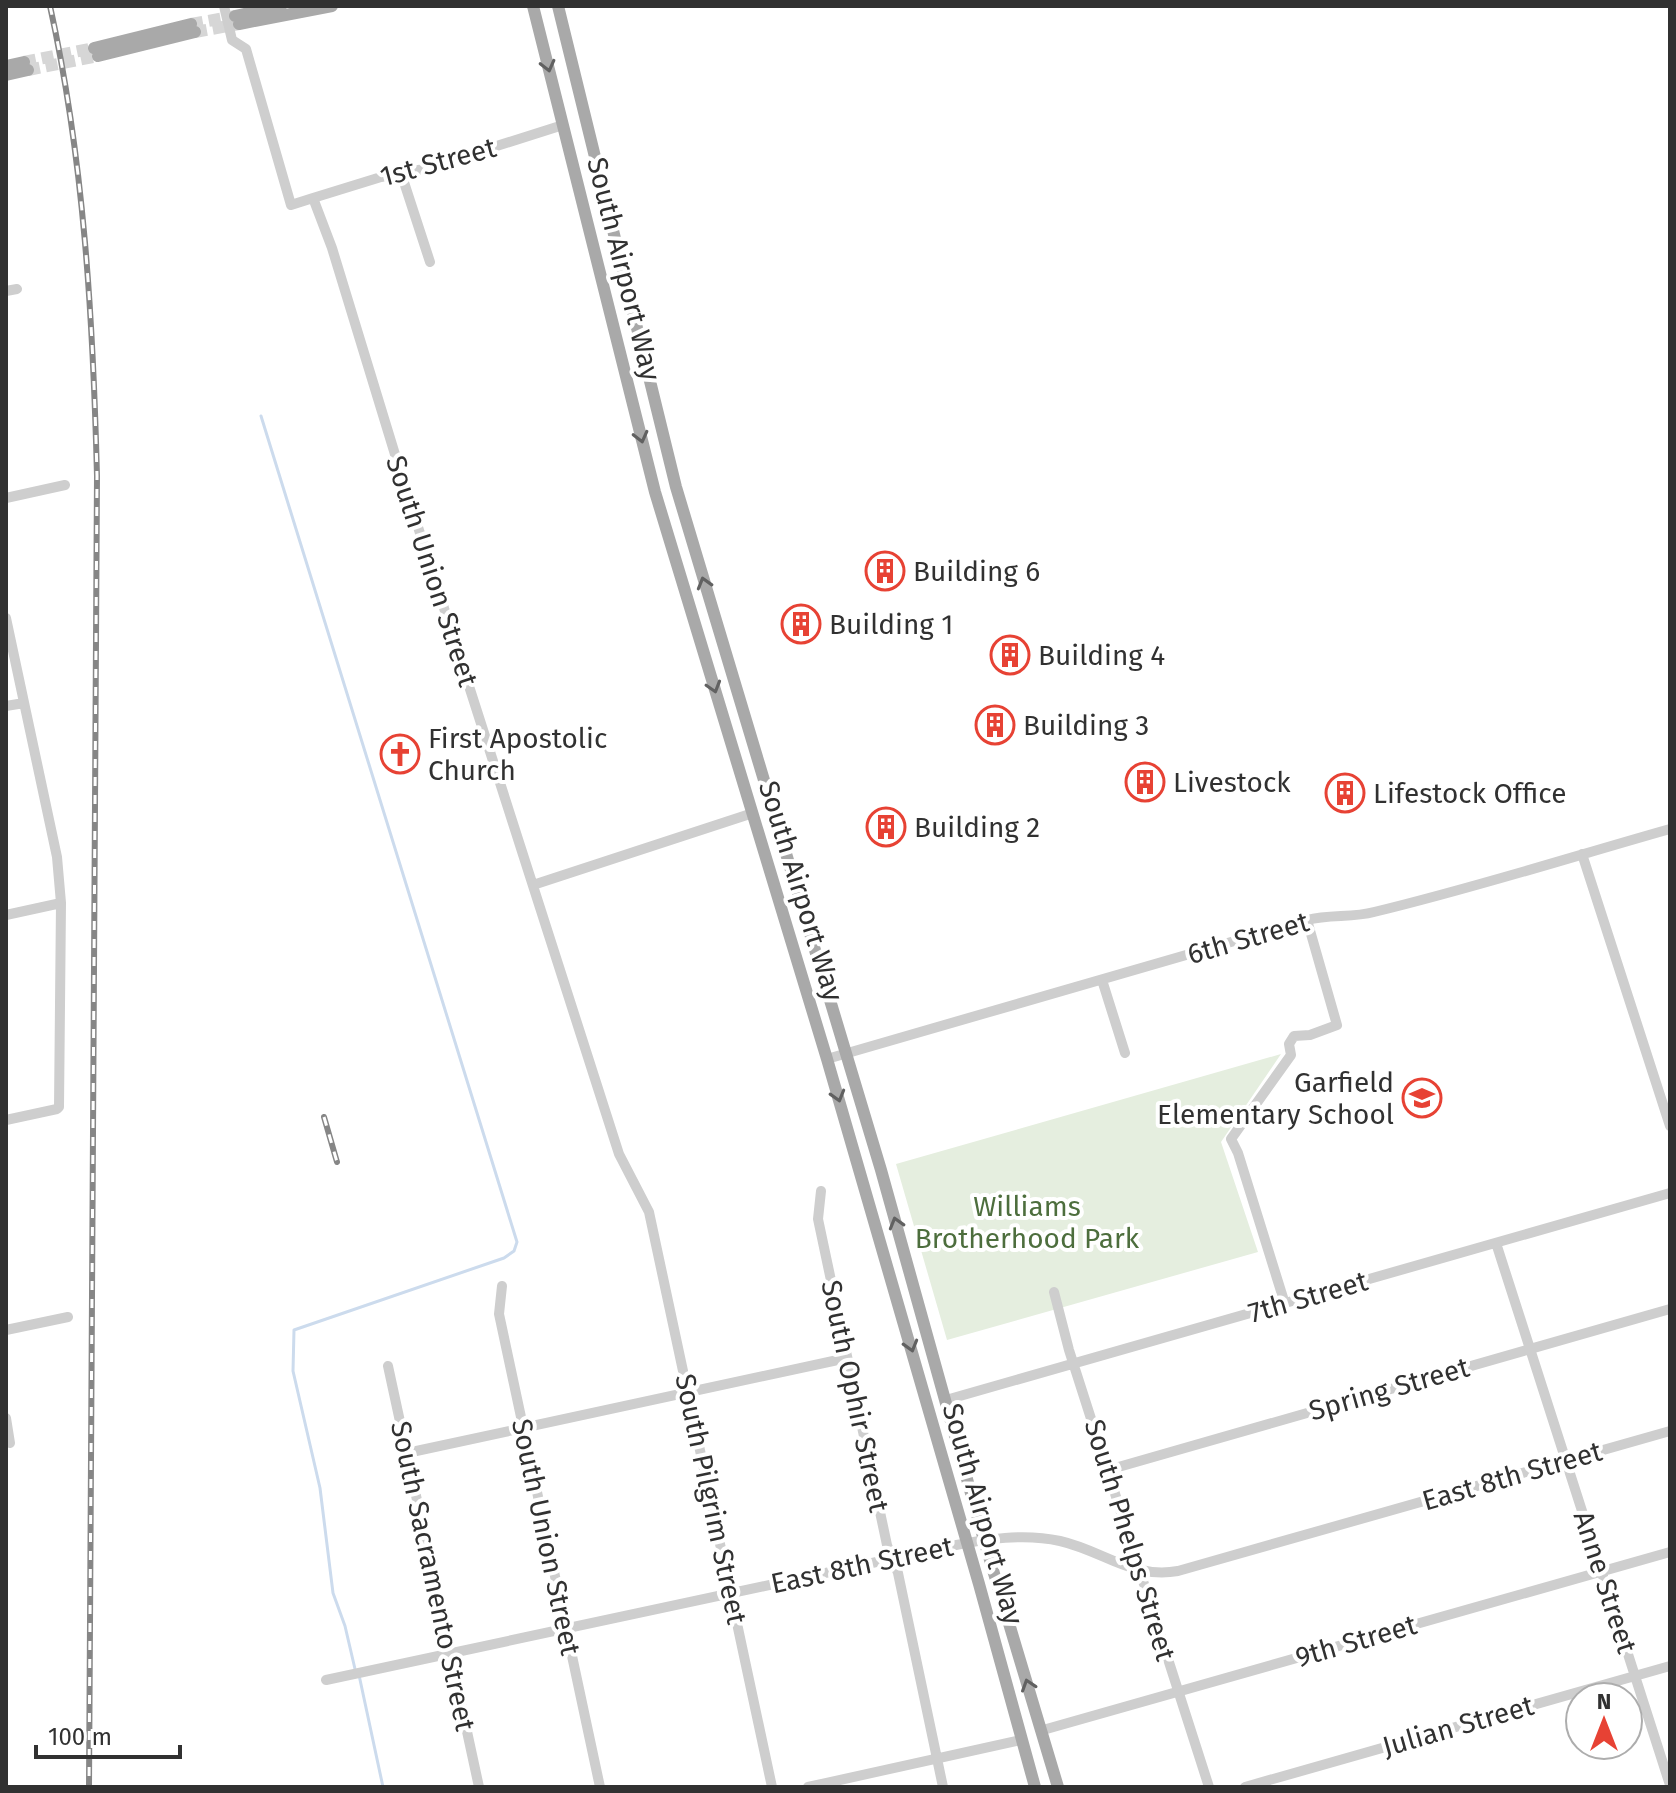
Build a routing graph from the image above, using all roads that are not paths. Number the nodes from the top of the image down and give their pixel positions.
1 (224, 6) edge
2 (281, 6) edge
3 (332, 6) edge
4 (533, 6) edge
5 (558, 6) edge
6 (569, 6) edge
7 (562, 23) junction
8 (193, 28) tunnel mouth
9 (96, 52) tunnel mouth
10 (6, 66) edge
11 (6, 75) edge
12 (581, 102) junction
13 (563, 125) junction
14 (401, 173) junction
15 (313, 198) junction
16 (430, 262) dead end
17 (65, 485) dead end
18 (6, 498) edge
19 (6, 618) edge
20 (24, 703) junction
21 (6, 706) edge
22 (753, 813) junction
23 (1670, 829) edge
24 (1582, 854) junction
25 (533, 885) junction
26 (61, 903) junction
27 (6, 915) edge
28 (1307, 920) junction
29 (1102, 980) junction
30 (1125, 1053) dead end
31 (846, 1054) junction
32 (827, 1059) junction
33 (6, 1120) edge
34 (1670, 1126) edge
35 (821, 1191) dead end
36 (1670, 1193) edge
37 (649, 1212) joint
38 (1496, 1243) junction
39 (502, 1286) dead end
40 (1054, 1292) dead end
41 (1285, 1304) junction
42 (1670, 1309) edge
43 (68, 1317) dead end
44 (6, 1330) edge
45 (1530, 1349) junction
46 (847, 1358) junction
47 (1074, 1363) junction
48 (388, 1366) dead end
49 (687, 1392) junction
50 (946, 1400) junction
51 (6, 1418) edge
52 (523, 1427) junction
53 (1670, 1431) edge
54 (10, 1443) dead end
55 (407, 1453) junction
56 (1566, 1461) junction
57 (1108, 1470) junction
58 (984, 1540) junction
59 (966, 1543) junction
60 (1670, 1552) edge
61 (892, 1558) junction
62 (1601, 1571) junction
63 (1140, 1572) junction
64 (730, 1593) junction
65 (567, 1629) junction
66 (450, 1654) junction
67 (1670, 1666) edge
68 (1635, 1676) junction
69 (326, 1680) dead end
70 (1178, 1692) junction
71 (1043, 1730) junction
72 (1021, 1740) junction
73 (938, 1759) junction
74 (1670, 1784) edge
75 (479, 1787) edge
76 (600, 1787) edge
77 (772, 1787) edge
78 (808, 1787) edge
79 (943, 1787) edge
80 (1035, 1787) edge
81 (1058, 1787) edge
82 (1209, 1787) edge
83 (1245, 1787) edge
84 (1656, 1787) edge

1 - 15 street
2 - 3 main road
4 -> 13 main road, South Airport Way
5 - 7 main road, South Airport Way
6 - 7 main road
7 - 12 main road, South Airport Way
8 - 9 main road
10 - 11 main road
12 - 13 main road
31 -> 12 main road, South Airport Way
13 - 14 street, 1st Street
13 -> 22 main road, South Airport Way
14 - 15 street, 1st Street
14 - 16 street
15 - 25 street, South Union Street
17 - 18 street
19 - 20 street
20 - 21 street
20 - 26 street
22 - 25 street
22 - 32 main road, South Airport Way
23 - 24 street, 6th Street
24 - 28 street, 6th Street
24 - 34 street
25 - 37 street, South Union Street
26 - 27 street
26 - 33 street
28 - 29 street, 6th Street
28 - 41 street
29 - 30 street
29 - 31 street, 6th Street
31 - 32 street, 6th Street
50 -> 31 main road, South Airport Way
32 -> 59 main road, South Airport Way
35 - 46 street, South Ophir Street
36 - 38 street, 7th Street
37 - 49 street, South Pilgrim Street
38 - 41 street, 7th Street
38 - 45 street, Anne Street
39 - 52 street, South Union Street
40 - 47 street, South Phelps Street
41 - 47 street, 7th Street
42 - 45 street, Spring Street
43 - 44 street
45 - 56 street, Anne Street
45 - 57 street, Spring Street
46 - 49 street
46 - 61 street, South Ophir Street
47 - 50 street, 7th Street
47 - 57 street, South Phelps Street
48 - 55 street, South Sacramento Street
49 - 52 street
49 - 64 street, South Pilgrim Street
50 - 58 main road, South Airport Way
51 - 54 street
52 - 55 street
52 - 65 street, South Union Street
53 - 56 street, East 8th Street
55 - 66 street, South Sacramento Street
56 - 62 street, Anne Street
56 - 63 street, East 8th Street
57 - 63 street, South Phelps Street
58 - 59 street, East 8th Street
58 - 63 street, East 8th Street
71 -> 58 main road, South Airport Way
59 - 61 street, East 8th Street
59 - 72 main road, South Airport Way
60 - 62 street, 9th Street
61 - 64 street, East 8th Street
61 - 73 street, South Ophir Street
62 - 68 street, Anne Street
62 - 70 street, 9th Street
63 - 70 street, South Phelps Street
64 - 65 street, East 8th Street
64 - 77 street, South Pilgrim Street
65 - 66 street, East 8th Street
65 - 76 street, South Union Street
66 - 69 street, East 8th Street
66 - 75 street, South Sacramento Street
67 - 68 street, Julian Street
68 - 74 street, Anne Street
68 - 83 street, Julian Street
70 - 71 street, 9th Street
70 - 82 street, South Phelps Street
71 - 81 main road, South Airport Way
72 - 73 street
72 - 80 main road, South Airport Way
73 - 78 street
73 - 79 street, South Ophir Street
74 - 84 street

